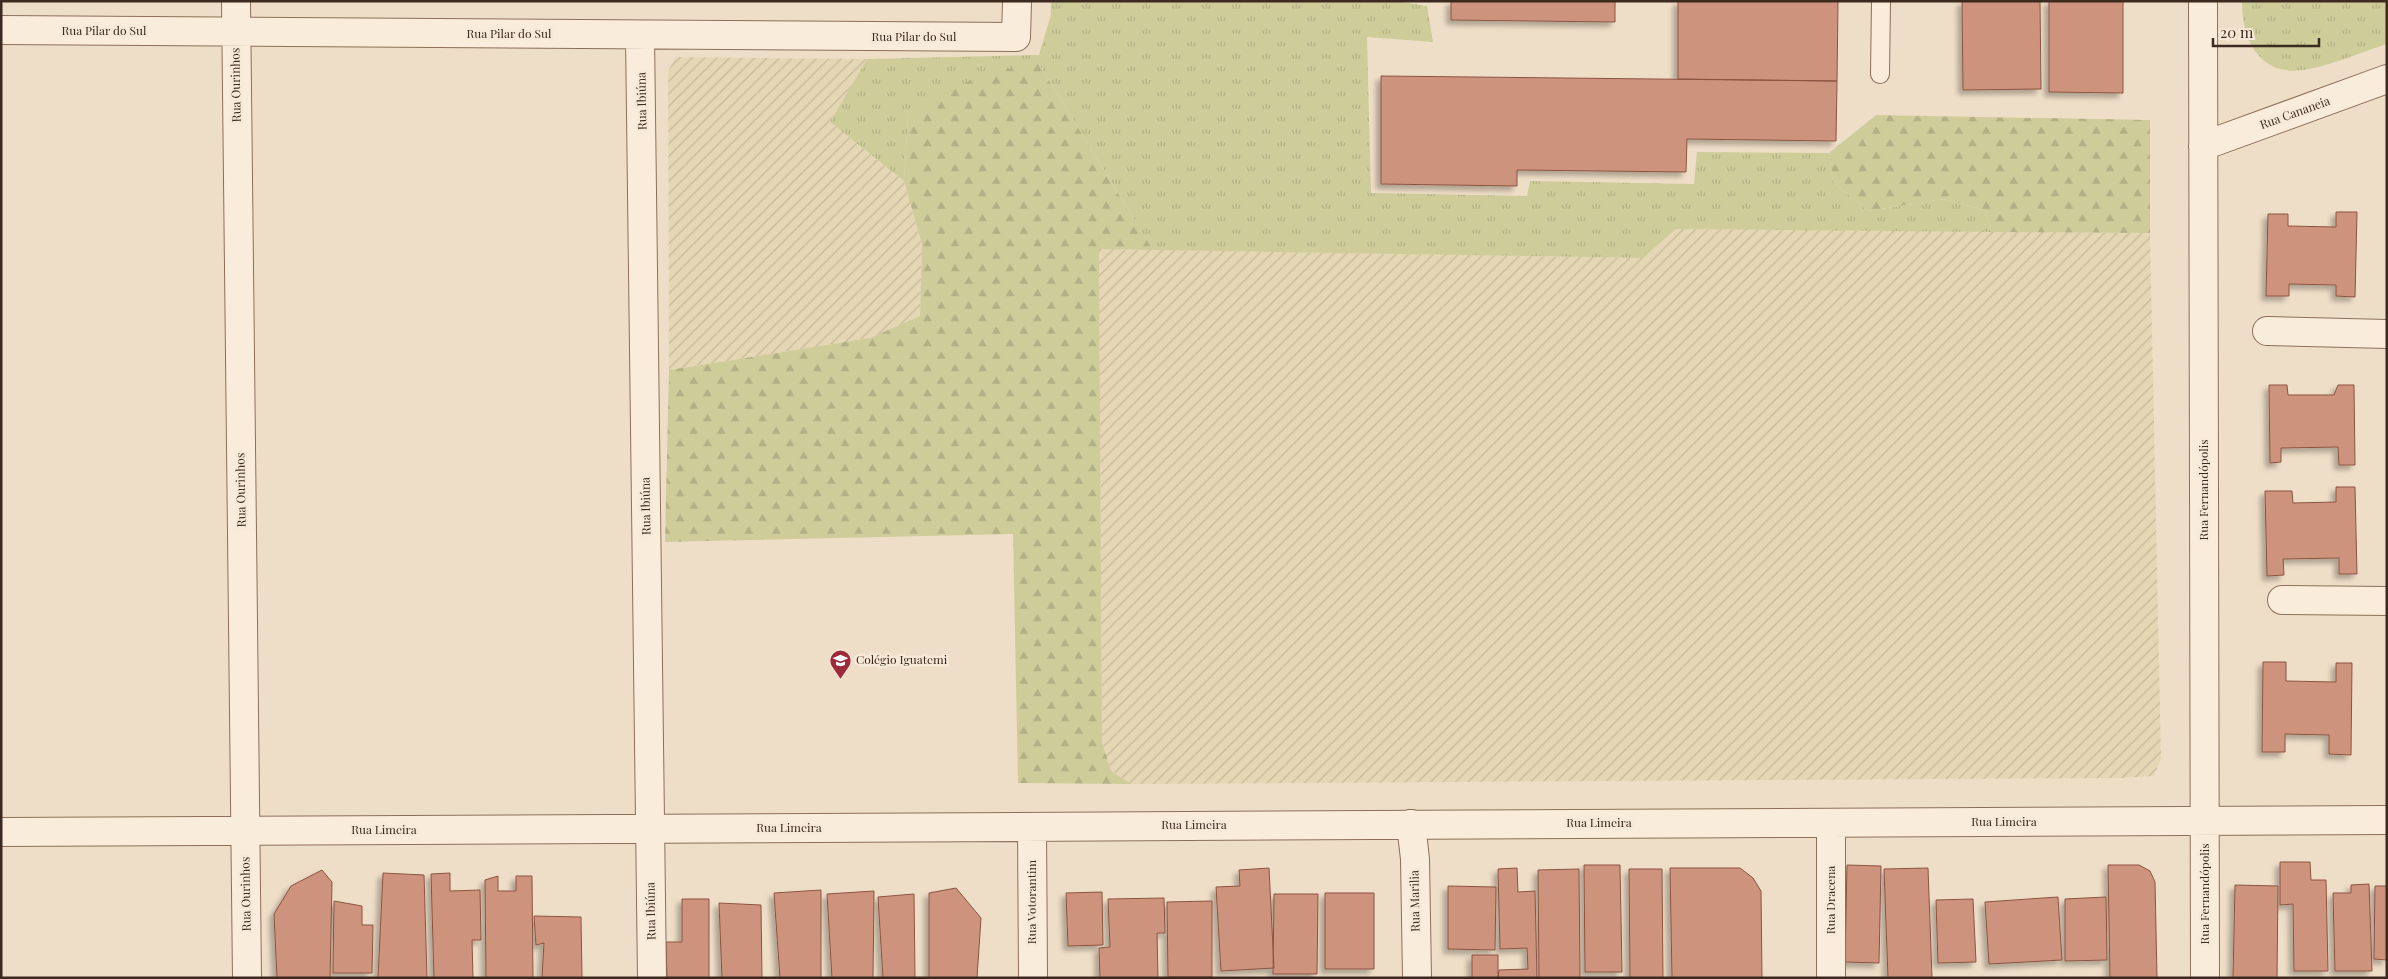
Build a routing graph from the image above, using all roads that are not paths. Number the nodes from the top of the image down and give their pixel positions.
1 (236, 1) edge
2 (1017, 1) edge
3 (1881, 1) edge
4 (2203, 1) edge
5 (1, 30) edge
6 (236, 32) junction
7 (640, 35) junction
8 (1880, 74) dead end
9 (2387, 79) edge
10 (2203, 146) junction
11 (2267, 330) dead end
12 (2387, 334) edge
13 (2282, 600) dead end
14 (2387, 601) edge
15 (2387, 820) edge
16 (2205, 821) junction
17 (1830, 822) junction
18 (1412, 824) junction
19 (1032, 827) junction
20 (650, 829) junction
21 (245, 831) junction
22 (1, 832) edge
23 (247, 978) edge
24 (652, 978) edge
25 (1033, 978) edge
26 (1417, 978) edge
27 (1831, 978) edge
28 (2204, 978) edge

1 - 6 street, Rua Ourinhos
2 - 7 street, Rua Pilar do Sul
3 - 8 lane
4 - 10 street, Rua Fernandópolis
5 - 6 street, Rua Pilar do Sul
6 - 7 street, Rua Pilar do Sul
6 - 21 street, Rua Ourinhos
7 - 20 street, Rua Ibiúna
9 - 10 street, Rua Cananeia
10 - 16 street, Rua Fernandópolis
11 - 12 street
13 - 14 street
15 - 16 street, Rua Limeira
16 - 17 street, Rua Limeira
16 - 28 street, Rua Fernandópolis
17 - 18 street, Rua Limeira
17 - 27 street, Rua Dracena
18 - 19 street, Rua Limeira
18 - 26 street, Rua Marilia
19 - 20 street, Rua Limeira
19 - 25 street, Rua Votorantim
20 - 21 street, Rua Limeira
20 - 24 street, Rua Ibiúna
21 - 22 street, Rua Limeira
21 - 23 street, Rua Ourinhos

